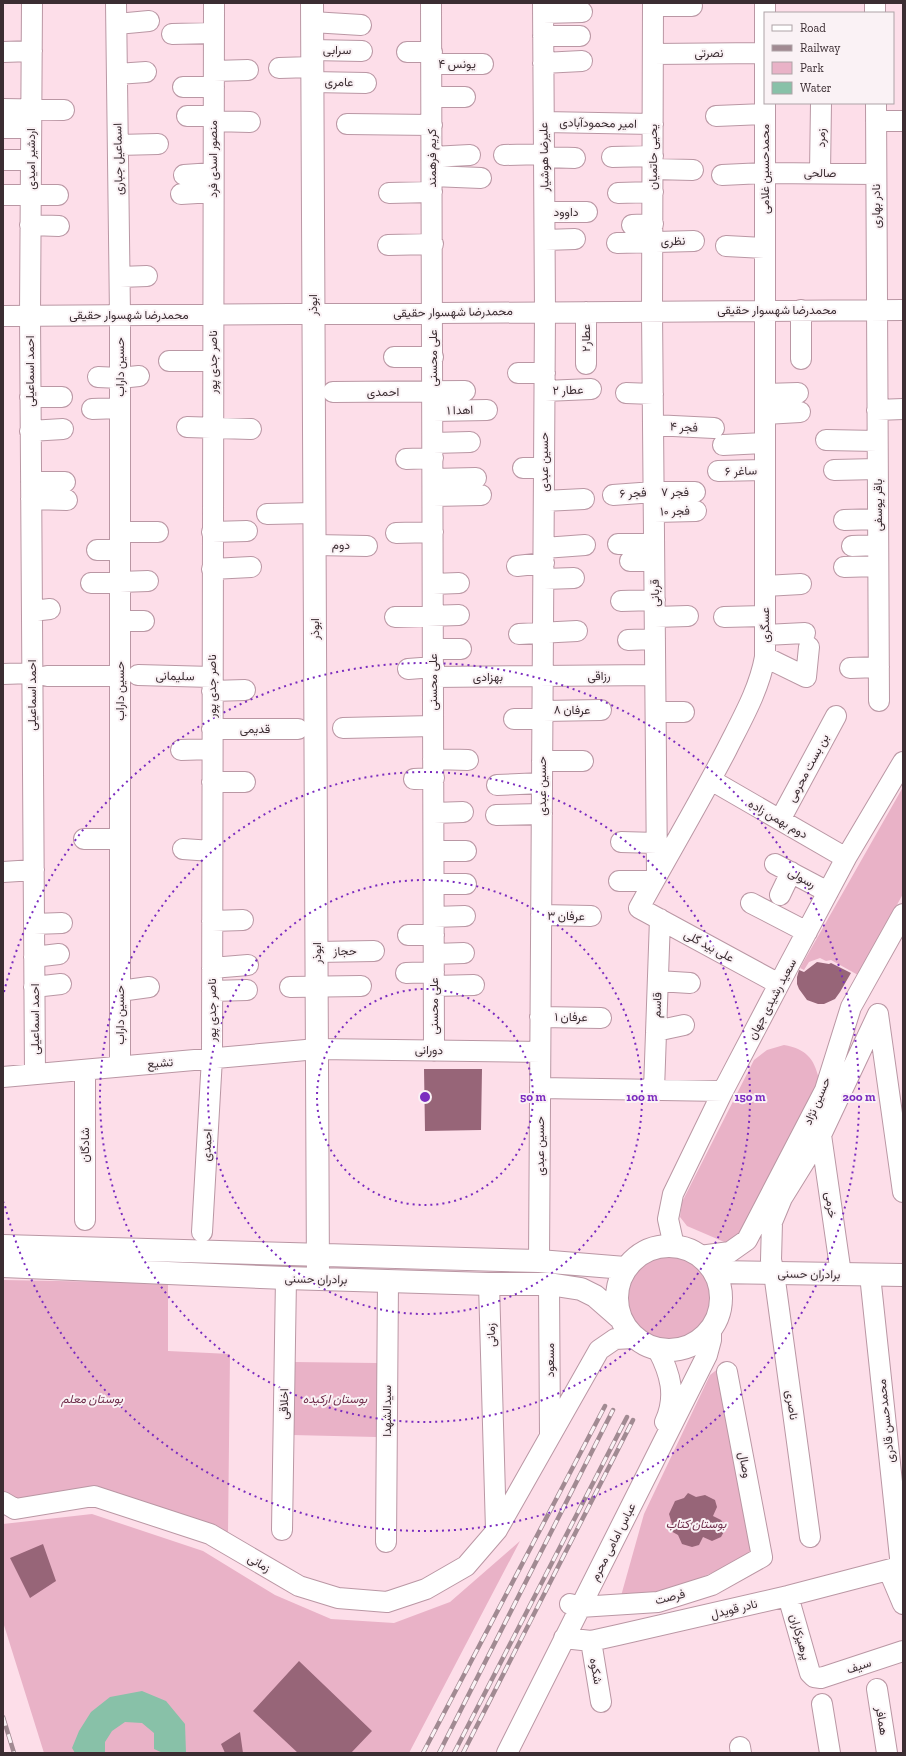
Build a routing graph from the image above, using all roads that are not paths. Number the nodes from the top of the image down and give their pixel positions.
1 (32, 3) edge
2 (116, 3) edge
3 (214, 3) edge
4 (431, 3) edge
5 (654, 4) edge
6 (692, 6) dead end
7 (543, 8) edge
8 (312, 12) edge
9 (582, 12) dead end
10 (149, 21) dead end
11 (116, 24) junction
12 (361, 25) dead end
13 (214, 33) junction
14 (172, 34) dead end
15 (543, 36) junction
16 (580, 36) dead end
17 (32, 51) junction
18 (362, 51) dead end
19 (3, 52) edge
20 (407, 52) dead end
21 (764, 53) edge
22 (653, 54) junction
23 (432, 58) junction
24 (582, 61) dead end
25 (543, 62) junction
26 (483, 64) dead end
27 (312, 66) junction
28 (279, 68) dead end
29 (248, 70) dead end
30 (146, 72) dead end
31 (117, 74) junction
32 (214, 79) junction
33 (366, 83) dead end
34 (183, 87) dead end
35 (432, 97) junction
36 (465, 97) dead end
37 (765, 104) edge
38 (821, 104) edge
39 (3, 109) edge
40 (64, 110) dead end
41 (876, 112) edge
42 (765, 114) junction
43 (187, 116) dead end
44 (716, 116) dead end
45 (31, 119) junction
46 (213, 119) junction
47 (903, 121) edge
48 (250, 122) dead end
49 (544, 122) junction
50 (348, 124) dead end
51 (653, 124) junction
52 (432, 125) junction
53 (3, 128) edge
54 (158, 144) dead end
55 (118, 145) junction
56 (470, 155) dead end
57 (504, 156) dead end
58 (544, 156) junction
59 (612, 157) dead end
60 (575, 158) dead end
61 (3, 160) edge
62 (31, 160) junction
63 (653, 163) junction
64 (693, 170) dead end
65 (765, 173) junction
66 (820, 173) junction
67 (876, 174) junction
68 (432, 175) junction
69 (722, 175) dead end
70 (481, 178) dead end
71 (213, 183) junction
72 (183, 185) dead end
73 (653, 192) junction
74 (389, 193) dead end
75 (618, 193) dead end
76 (31, 194) junction
77 (3, 195) edge
78 (58, 195) dead end
79 (545, 212) junction
80 (587, 212) dead end
81 (30, 225) junction
82 (632, 225) dead end
83 (59, 226) dead end
84 (653, 233) junction
85 (575, 239) dead end
86 (545, 240) junction
87 (694, 241) dead end
88 (617, 243) dead end
89 (433, 244) junction
90 (388, 245) dead end
91 (726, 246) dead end
92 (765, 248) junction
93 (147, 276) dead end
94 (120, 277) junction
95 (765, 310) junction
96 (801, 310) junction
97 (876, 310) junction
98 (903, 310) edge
99 (546, 311) junction
100 (652, 311) junction
101 (433, 312) junction
102 (586, 312) junction
103 (213, 314) junction
104 (313, 314) junction
105 (30, 315) junction
106 (120, 315) junction
107 (3, 316) edge
108 (394, 357) dead end
109 (433, 357) junction
110 (801, 359) dead end
111 (169, 360) dead end
112 (213, 361) junction
113 (586, 364) dead end
114 (518, 373) dead end
115 (98, 377) dead end
116 (130, 377) junction
117 (545, 382) junction
118 (592, 389) dead end
119 (465, 391) dead end
120 (334, 392) dead end
121 (433, 392) junction
122 (626, 393) dead end
123 (653, 394) junction
124 (765, 394) junction
125 (30, 397) junction
126 (62, 397) dead end
127 (120, 408) junction
128 (92, 409) dead end
129 (903, 409) edge
130 (487, 410) dead end
131 (877, 410) junction
132 (433, 411) junction
133 (765, 414) junction
134 (653, 425) junction
135 (187, 427) dead end
136 (212, 428) junction
137 (63, 429) dead end
138 (250, 429) dead end
139 (30, 431) junction
140 (826, 440) dead end
141 (877, 441) junction
142 (470, 442) dead end
143 (765, 443) junction
144 (433, 451) junction
145 (406, 458) dead end
146 (523, 468) dead end
147 (544, 468) junction
148 (765, 470) junction
149 (834, 470) dead end
150 (877, 470) junction
151 (718, 472) dead end
152 (433, 487) junction
153 (479, 487) dead end
154 (31, 491) junction
155 (66, 491) dead end
156 (654, 492) junction
157 (613, 495) dead end
158 (584, 499) dead end
159 (544, 501) junction
160 (696, 501) joint
161 (654, 512) junction
162 (314, 513) junction
163 (267, 514) dead end
164 (878, 519) junction
165 (844, 520) dead end
166 (247, 531) dead end
167 (158, 532) dead end
168 (212, 532) junction
169 (433, 532) junction
170 (396, 533) dead end
171 (120, 541) junction
172 (618, 544) dead end
173 (315, 545) junction
174 (878, 545) junction
175 (367, 546) dead end
176 (585, 546) dead end
177 (852, 546) dead end
178 (97, 550) dead end
179 (654, 552) junction
180 (630, 561) dead end
181 (544, 563) junction
182 (517, 566) dead end
183 (878, 566) junction
184 (251, 567) dead end
185 (844, 567) dead end
186 (212, 569) junction
187 (574, 578) dead end
188 (148, 581) dead end
189 (91, 583) dead end
190 (120, 583) junction
191 (433, 584) junction
192 (459, 584) dead end
193 (801, 584) dead end
194 (765, 586) junction
195 (621, 600) dead end
196 (655, 609) junction
197 (433, 615) junction
198 (459, 615) dead end
199 (688, 616) dead end
200 (395, 617) dead end
201 (724, 617) dead end
202 (120, 621) junction
203 (144, 621) dead end
204 (765, 625) junction
205 (577, 631) dead end
206 (543, 633) junction
207 (520, 634) dead end
208 (655, 639) junction
209 (628, 640) dead end
210 (461, 649) dead end
211 (765, 657) junction
212 (434, 665) junction
213 (879, 667) junction
214 (408, 668) dead end
215 (850, 668) dead end
216 (3, 674) edge
217 (40, 675) junction
218 (129, 675) junction
219 (655, 675) junction
220 (543, 677) junction
221 (212, 684) junction
222 (245, 690) dead end
223 (879, 701) dead end
224 (601, 710) dead end
225 (656, 712) junction
226 (684, 712) dead end
227 (543, 715) junction
228 (836, 716) dead end
229 (514, 719) dead end
230 (433, 726) junction
231 (212, 728) junction
232 (343, 728) dead end
233 (298, 729) dead end
234 (212, 749) junction
235 (181, 750) dead end
236 (468, 760) dead end
237 (542, 761) junction
238 (583, 761) dead end
239 (903, 762) edge
240 (434, 769) junction
241 (414, 780) dead end
242 (711, 780) junction
243 (212, 782) junction
244 (245, 782) dead end
245 (542, 783) junction
246 (496, 785) dead end
247 (462, 812) dead end
248 (434, 813) junction
249 (542, 814) junction
250 (496, 815) dead end
251 (780, 820) junction
252 (84, 839) dead end
253 (120, 839) junction
254 (621, 842) dead end
255 (657, 843) junction
256 (183, 849) dead end
257 (212, 851) junction
258 (434, 851) junction
259 (466, 851) dead end
260 (846, 858) junction
261 (34, 870) junction
262 (3, 872) edge
263 (656, 878) junction
264 (619, 881) dead end
265 (434, 884) junction
266 (466, 884) dead end
267 (828, 892) junction
268 (780, 895) dead end
269 (751, 903) dead end
270 (639, 908) joint
271 (903, 914) edge
272 (541, 915) junction
273 (465, 916) dead end
274 (591, 916) dead end
275 (660, 919) junction
276 (243, 920) dead end
277 (212, 921) junction
278 (62, 923) dead end
279 (34, 924) junction
280 (807, 932) junction
281 (408, 935) dead end
282 (374, 951) dead end
283 (317, 952) junction
284 (434, 953) junction
285 (464, 953) dead end
286 (59, 954) dead end
287 (34, 957) junction
288 (248, 966) dead end
289 (212, 968) junction
290 (406, 973) dead end
291 (658, 981) junction
292 (690, 983) dead end
293 (61, 984) dead end
294 (779, 984) junction
295 (474, 985) dead end
296 (317, 986) junction
297 (361, 986) dead end
298 (34, 987) junction
299 (149, 987) dead end
300 (290, 987) dead end
301 (247, 990) dead end
302 (120, 991) junction
303 (212, 991) junction
304 (540, 1017) junction
305 (602, 1018) dead end
306 (684, 1025) dead end
307 (656, 1031) junction
308 (317, 1049) junction
309 (434, 1050) junction
310 (540, 1052) junction
311 (212, 1058) junction
312 (120, 1066) junction
313 (85, 1070) junction
314 (35, 1074) junction
315 (3, 1077) edge
316 (540, 1088) junction
317 (654, 1090) junction
318 (723, 1091) junction
319 (811, 1136) junction
320 (903, 1192) edge
321 (85, 1220) dead end
322 (202, 1232) dead end
323 (3, 1246) edge
324 (674, 1246) junction
325 (318, 1254) junction
326 (700, 1256) junction
327 (415, 1257) junction
328 (67, 1259) junction
329 (539, 1260) junction
330 (3, 1266) edge
331 (625, 1268) junction
332 (714, 1272) junction
333 (774, 1273) junction
334 (842, 1274) junction
335 (870, 1275) junction
336 (903, 1276) edge
337 (286, 1278) junction
338 (318, 1279) junction
339 (388, 1281) junction
340 (414, 1281) junction
341 (489, 1284) junction
342 (549, 1284) junction
343 (619, 1316) junction
344 (711, 1329) junction
345 (634, 1338) junction
346 (658, 1350) junction
347 (728, 1372) dead end
348 (550, 1436) junction
349 (3, 1502) edge
350 (282, 1530) dead end
351 (496, 1530) junction
352 (810, 1537) dead end
353 (386, 1542) dead end
354 (762, 1557) joint
355 (898, 1568) edge
356 (788, 1596) junction
357 (903, 1604) edge
358 (575, 1606) junction
359 (564, 1638) junction
360 (591, 1641) junction
361 (903, 1651) edge
362 (814, 1677) joint
363 (877, 1689) dead end
364 (601, 1702) dead end
365 (822, 1704) dead end
366 (497, 1753) edge
367 (507, 1753) edge
368 (830, 1753) edge
369 (887, 1753) edge

1 - 17 street, اردشیر امیدی
2 - 11 street, اسماعیل جباری
3 - 13 street, منصور اسدی فرد
4 - 23 street, کریم فرهمند
5 - 6 street
5 - 22 street, یحیی حاتمیان
7 - 9 street
7 - 15 street, علیرضا هوشیار
8 - 12 street
8 - 27 main road, ابوذر
10 - 11 street
11 - 31 street, اسماعیل جباری
13 - 14 street
13 - 32 street, منصور اسدی فرد
15 - 16 street
15 - 25 street, علیرضا هوشیار
17 - 19 street
17 - 45 street, اردشیر امیدی
18 - 27 street, سرابی
20 - 23 street, یونس ۴
21 - 22 street, نصرتی
22 - 51 street, یحیی حاتمیان
23 - 26 street, یونس ۴
23 - 35 street, کریم فرهمند
24 - 25 street
25 - 49 street, علیرضا هوشیار
27 - 28 street
27 - 33 street, عامری
27 - 104 main road, ابوذر
29 - 32 street
30 - 31 street
31 - 55 street, اسماعیل جباری
32 - 34 street
32 - 46 street, منصور اسدی فرد
35 - 36 street
35 - 52 street, کریم فرهمند
37 - 42 street, محمدحسین غلامی
38 - 66 street, زمرد
39 - 45 street
40 - 45 street
41 - 47 street
41 - 67 street, نادر بهاری
42 - 44 street
42 - 65 street, محمدحسین غلامی
43 - 46 street
45 - 53 street
45 - 62 street, اردشیر امیدی
46 - 48 street
46 - 71 street, منصور اسدی فرد
49 - 51 street, امیر محمودآبادی
49 - 58 street, علیرضا هوشیار
50 - 52 street
51 - 63 street, یحیی حاتمیان
52 - 68 street, کریم فرهمند
54 - 55 street
55 - 94 street, اسماعیل جباری
56 - 68 street
57 - 58 street
58 - 60 street
58 - 79 street, علیرضا هوشیار
59 - 63 street
61 - 62 street
62 - 76 street, اردشیر امیدی
63 - 64 street
63 - 73 street, یحیی حاتمیان
65 - 66 street, صالحی
65 - 69 street, صالحی
65 - 92 street, محمدحسین غلامی
66 - 67 street, صالحی
67 - 97 street, نادر بهاری
68 - 70 street
68 - 74 street
68 - 89 street, کریم فرهمند
71 - 72 street
71 - 103 street, منصور اسدی فرد
73 - 75 street
73 - 84 street, یحیی حاتمیان
76 - 77 street
76 - 78 street
76 - 81 street, اردشیر امیدی
79 - 80 street, داوود
79 - 86 street, علیرضا هوشیار
81 - 83 street
81 - 105 street, اردشیر امیدی
82 - 84 street
84 - 87 street, نظری
84 - 88 street
84 - 100 street, یحیی حاتمیان
85 - 86 street
86 - 99 street, علیرضا هوشیار
89 - 90 street
89 - 101 street, کریم فرهمند
91 - 92 street
92 - 95 street, محمدحسین غلامی
93 - 94 street
94 - 106 street, اسماعیل جباری
95 - 96 street, محمدرضا شهسوار حقیقی
95 - 100 street, محمدرضا شهسوار حقیقی
95 - 124 street, عسگری
96 - 97 street, محمدرضا شهسوار حقیقی
96 - 110 street
97 - 98 street, محمدرضا شهسوار حقیقی
97 - 131 street, باقر یوسفی
99 - 101 street, محمدرضا شهسوار حقیقی
99 - 102 street, محمدرضا شهسوار حقیقی
99 - 117 street, حسین عبدی
100 - 102 street, محمدرضا شهسوار حقیقی
100 - 123 street, قربانی
101 - 104 street, محمدرضا شهسوار حقیقی
101 - 109 street, علی محسنی
102 - 113 street, عطار۲
103 - 104 street, محمدرضا شهسوار حقیقی
103 - 106 street, محمدرضا شهسوار حقیقی
103 - 112 street, ناصر جدی پور
104 - 162 main road, ابوذر
105 - 106 street, محمدرضا شهسوار حقیقی
105 - 107 street, محمدرضا شهسوار حقیقی
105 - 125 street, احمد اسماعیلی
106 - 116 street, حسین داراب
108 - 109 street
109 - 121 street, علی محسنی
111 - 112 street
112 - 136 street, ناصر جدی پور
114 - 117 street, عطار ۲
115 - 116 street
116 - 127 street, حسین داراب
117 - 118 street, عطار ۲
117 - 147 street, حسین عبدی
119 - 121 street, احمدی
120 - 121 street, احمدی
121 - 132 street, علی محسنی
122 - 123 street
123 - 134 street, قربانی
124 - 133 street, عسگری
124 - 133 street
125 - 126 street
125 - 139 street, احمد اسماعیلی
127 - 128 street
127 - 171 street, حسین داراب
129 - 131 street
130 - 132 street, اهدا ۱
131 - 141 street, باقر یوسفی
132 - 144 street, علی محسنی
133 - 143 street, عسگری
134 - 143 street, فجر ۴
134 - 156 street, قربانی
135 - 136 street
136 - 138 street
136 - 168 street, ناصر جدی پور
137 - 139 street
139 - 154 street, احمد اسماعیلی
140 - 141 street
141 - 150 street, باقر یوسفی
142 - 144 street
143 - 148 street, عسگری
144 - 145 street
144 - 152 street, علی محسنی
146 - 147 street
147 - 159 street, حسین عبدی
148 - 151 street, ساغر ۶
148 - 194 street, عسگری
149 - 150 street
150 - 164 street, باقر یوسفی
152 - 153 street
152 - 169 street, علی محسنی
154 - 155 street
154 - 217 street, احمد اسماعیلی
156 - 157 street, فجر ۶
156 - 160 street, فجر ۷
156 - 161 street, قربانی
158 - 159 street
159 - 181 street, حسین عبدی
160 - 161 street, فجر ۱۰
161 - 179 street, قربانی
162 - 163 street
162 - 173 main road, ابوذر
164 - 165 street
164 - 174 street, باقر یوسفی
166 - 168 street
167 - 171 street
168 - 186 street, ناصر جدی پور
169 - 170 street
169 - 191 street, علی محسنی
171 - 178 street
171 - 190 street, حسین داراب
172 - 179 street
173 - 175 street, دوم
173 - 283 main road, ابوذر
174 - 177 street
174 - 183 street, باقر یوسفی
176 - 181 street
179 - 180 street
179 - 196 street, قربانی
181 - 182 street
181 - 187 street
181 - 206 street, حسین عبدی
183 - 185 street
183 - 213 street, باقر یوسفی
184 - 186 street
186 - 221 street, ناصر جدی پور
188 - 190 street
189 - 190 street
190 - 202 street, حسین داراب
191 - 192 street
191 - 197 street, علی محسنی
193 - 194 street
194 - 204 street, عسگری
195 - 196 street
196 - 199 street
196 - 208 street, قربانی
197 - 198 street
197 - 200 street
197 - 212 street, علی محسنی
201 - 204 street
202 - 203 street
202 - 218 street, حسین داراب
204 - 211 street, عسگری
204 - 211 street
205 - 206 street
206 - 207 street
206 - 220 street, حسین عبدی
208 - 209 street
208 - 219 street, قربانی
210 - 212 street
211 - 242 street, عسگری
212 - 214 street
212 - 220 street, بهزادی
212 - 230 street, علی محسنی
213 - 215 street
213 - 223 street, باقر یوسفی
216 - 217 street, سلیمانی
217 - 218 street, سلیمانی
217 - 261 street, احمد اسماعیلی
218 - 221 street, سلیمانی
218 - 253 street, حسین داراب
219 - 220 street, رزاقی
219 - 225 street, قربانی
220 - 227 street, حسین عبدی
221 - 222 street, سلیمانی
221 - 231 street, ناصر جدی پور
224 - 227 street, عرفان ۸
225 - 226 street
225 - 255 street, قربانی
227 - 229 street, عرفان ۸
227 - 237 street, حسین عبدی
228 - 251 street, بن بست محرمی
230 - 232 street
230 - 240 street, علی محسنی
231 - 233 street, قدیمی
231 - 234 street, ناصر جدی پور
234 - 235 street
234 - 243 street, ناصر جدی پور
236 - 240 street
237 - 238 street
237 - 245 street, حسین عبدی
239 - 260 street, سعید رشیدی جهان
240 - 241 street
240 - 248 street, علی محسنی
242 - 251 street, دوم بهمن زاده
242 - 263 street, عسگری
243 - 244 street
243 - 257 street, ناصر جدی پور
245 - 246 street
245 - 249 street, حسین عبدی
247 - 248 street
248 - 258 street, علی محسنی
249 - 250 street
249 - 272 street, حسین عبدی
251 - 260 street, دوم بهمن زاده
252 - 253 street
253 - 302 street, حسین داراب
254 - 255 street
255 - 263 street, قربانی
256 - 257 street
257 - 277 street, ناصر جدی پور
258 - 259 street
258 - 265 street, علی محسنی
260 - 267 street, سعید رشیدی جهان
261 - 262 street
261 - 279 street, احمد اسماعیلی
263 - 264 street
263 - 270 street, عسگری
265 - 266 street
265 - 284 street, علی محسنی
267 - 268 street, رسولی
267 - 280 street, سعید رشیدی جهان
269 - 280 street
270 - 275 street, علی بید گلی
271 - 319 street, حسین نژاد
272 - 274 street, عرفان ۳
272 - 304 street, حسین عبدی
273 - 284 street
275 - 291 street, قاسم
275 - 294 street, علی بید گلی
276 - 277 street
277 - 289 street, ناصر جدی پور
278 - 279 street
279 - 287 street, احمد اسماعیلی
280 - 294 street, سعید رشیدی جهان
281 - 284 street
282 - 283 street, حجاز
283 - 296 main road, ابوذر
284 - 285 street
284 - 290 street
284 - 295 street
284 - 309 street, علی محسنی
286 - 287 street
287 - 298 street, احمد اسماعیلی
288 - 289 street
289 - 303 street, ناصر جدی پور
291 - 292 street
291 - 307 street, قاسم
293 - 298 street
294 - 318 street, سعید رشیدی جهان
296 - 297 street
296 - 300 street
296 - 308 main road, ابوذر
298 - 314 street, احمد اسماعیلی
299 - 302 street
301 - 303 street
302 - 312 street, حسین داراب
303 - 311 street, ناصر جدی پور
304 - 305 street, عرفان ۱
304 - 310 street, حسین عبدی
306 - 307 street
307 - 317 street, قاسم
308 - 309 street, دورانی
308 - 311 street, تشیع
308 - 325 main road, ابوذر
309 - 310 street, دورانی
310 - 316 street, حسین عبدی
311 - 312 street, تشیع
311 - 322 street, احمدی
312 - 313 street, تشیع
313 - 314 street, تشیع
313 - 321 street, شادگان
314 - 315 street, تشیع
316 - 317 street
316 - 329 street, حسین عبدی
317 - 318 street
318 - 324 street, سعید رشیدی جهان
319 - 320 street
319 - 326 street, حسین نژاد
319 - 333 street, ناصری
319 - 334 street, خرمی
323 - 328 main road, برادران حسنی
324 - 326 main road
324 - 331 main road
325 - 327 main road, برادران حسنی
325 - 328 main road, برادران حسنی
325 - 338 main road, ابوذر
326 - 332 main road
327 - 329 main road, برادران حسنی
327 - 340 main road
328 - 330 main road, برادران حسنی
328 - 337 main road, برادران حسنی
329 - 331 main road, برادران حسنی
331 - 343 main road
332 - 333 main road, برادران حسنی
332 - 344 main road
333 - 334 main road, برادران حسنی
333 - 352 street, ناصری
334 - 335 main road, برادران حسنی
335 - 336 main road, برادران حسنی
335 - 355 street, محمدحسن قادری
337 - 338 main road, برادران حسنی
337 - 350 street, اخلاقی
338 - 339 main road, برادران حسنی
339 - 340 main road, برادران حسنی
339 - 353 street, سیدالشهدا
340 - 341 main road, برادران حسنی
341 - 342 main road, برادران حسنی
341 - 351 street, زمانی
342 - 343 main road, برادران حسنی
342 - 348 street, مسعود
343 - 345 main road
344 - 346 main road
344 - 358 street, عباس امامی محرم
345 - 346 main road
345 - 348 street, زمانی
346 - 358 street, عباس امامی محرم
347 - 354 street, وصال
348 - 351 street, زمانی
349 - 351 street, زمانی
354 - 358 street, فرصت
355 - 356 street, نادر قویدل
355 - 357 street, محمدحسن قادری
356 - 360 street, نادر قویدل
356 - 362 street, پرهیزکاران
358 - 359 street, عباس امامی محرم
358 - 366 street, عباس امامی محرم
359 - 360 street, نادر قویدل
359 - 367 street, عباس امامی محرم
360 - 364 street, شکوه
361 - 362 street, سیف
363 - 369 street, همافر
365 - 368 street

